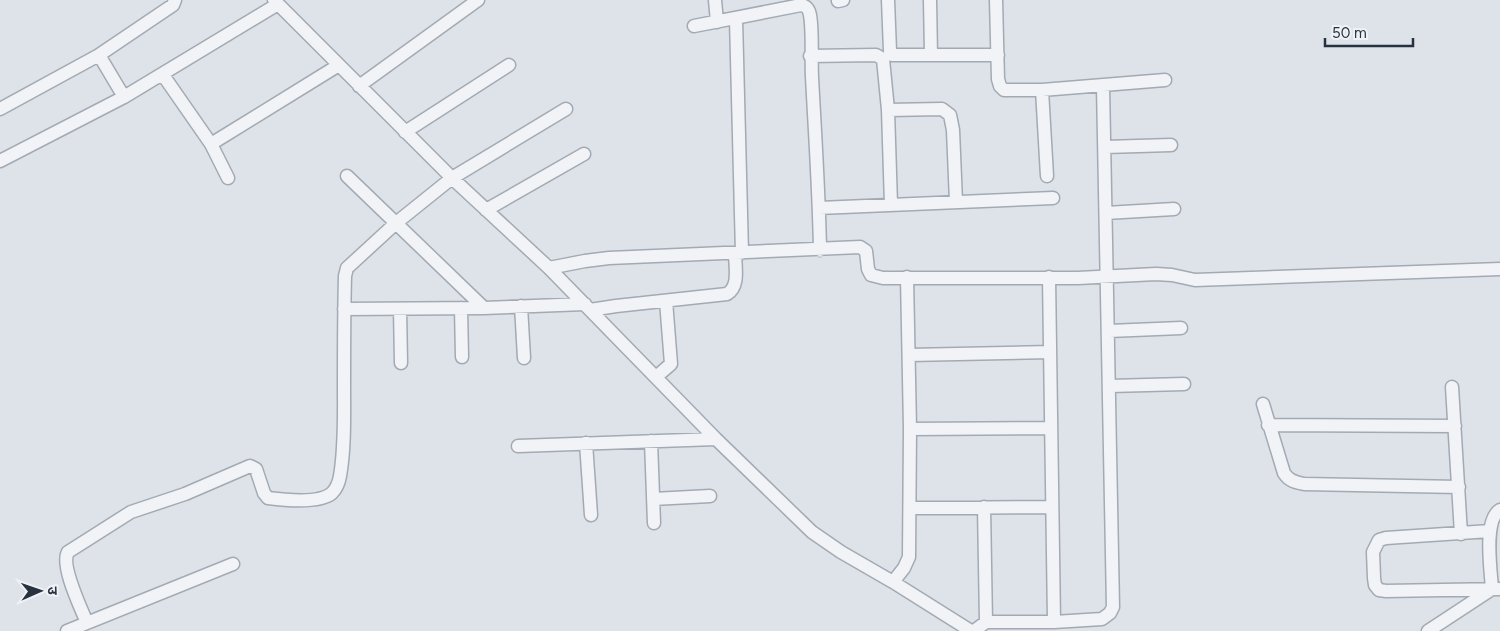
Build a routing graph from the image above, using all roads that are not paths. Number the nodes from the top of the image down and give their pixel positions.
1 (175, 0) edge
2 (478, 0) edge
3 (715, 0) edge
4 (888, 0) edge
5 (930, 0) edge
6 (996, 0) edge
7 (276, 2) edge
8 (767, 6) edge
9 (736, 18) junction
10 (716, 22) junction
11 (694, 26) dead end
12 (99, 55) junction
13 (931, 55) junction
14 (998, 55) junction
15 (810, 56) junction
16 (339, 65) junction
17 (509, 65) dead end
18 (163, 75) junction
19 (1165, 80) dead end
20 (359, 86) junction
21 (1103, 86) junction
22 (1042, 90) junction
23 (124, 97) junction
24 (0, 109) edge
25 (566, 109) dead end
26 (888, 110) junction
27 (405, 132) junction
28 (211, 144) junction
29 (1171, 144) dead end
30 (1104, 148) junction
31 (584, 154) dead end
32 (0, 161) edge
33 (347, 176) dead end
34 (1047, 176) dead end
35 (228, 178) dead end
36 (452, 178) junction
37 (1053, 198) dead end
38 (956, 202) junction
39 (891, 205) junction
40 (819, 208) junction
41 (486, 210) junction
42 (1174, 210) dead end
43 (1106, 213) junction
44 (396, 223) junction
45 (820, 250) junction
46 (738, 253) junction
47 (549, 268) junction
48 (1500, 269) edge
49 (1107, 276) junction
50 (907, 277) junction
51 (1050, 277) junction
52 (666, 301) junction
53 (521, 306) junction
54 (587, 307) junction
55 (461, 308) junction
56 (484, 308) junction
57 (344, 309) junction
58 (400, 309) junction
59 (1182, 328) dead end
60 (1109, 331) junction
61 (1050, 352) junction
62 (909, 355) junction
63 (462, 357) dead end
64 (524, 358) dead end
65 (401, 363) dead end
66 (656, 377) junction
67 (1184, 384) dead end
68 (1110, 386) junction
69 (1452, 387) dead end
70 (1262, 404) dead end
71 (1268, 425) junction
72 (1455, 426) junction
73 (1051, 428) junction
74 (910, 429) junction
75 (716, 439) junction
76 (651, 441) junction
77 (586, 443) junction
78 (518, 446) dead end
79 (1459, 486) junction
80 (710, 496) dead end
81 (653, 499) junction
82 (1052, 506) junction
83 (984, 507) junction
84 (911, 508) junction
85 (1500, 510) edge
86 (591, 515) dead end
87 (654, 524) dead end
88 (1490, 531) junction
89 (1461, 534) junction
90 (233, 564) dead end
91 (893, 582) junction
92 (1496, 589) edge
93 (986, 622) junction
94 (1054, 622) junction
95 (87, 623) junction
96 (67, 631) edge
97 (972, 631) edge
98 (1428, 631) edge

1 - 12 street
2 - 20 street
3 - 10 street
4 - 13 street
5 - 13 street
6 - 14 street
7 - 16 street
7 - 18 street
8 - 9 street
8 - 15 street
9 - 10 street
9 - 46 street
10 - 11 street
12 - 23 street
12 - 24 street
13 - 14 street
14 - 22 street
15 - 26 street
15 - 40 street
16 - 20 street
16 - 28 street
17 - 27 street
18 - 23 street
18 - 28 street
19 - 21 street
20 - 27 street
21 - 22 street
21 - 30 street
22 - 34 street
23 - 32 street
25 - 36 street
26 - 38 street
26 - 39 street
27 - 36 street
28 - 35 street
29 - 30 street
30 - 43 street
31 - 41 street
33 - 44 street
36 - 41 street
36 - 44 street
37 - 38 street
38 - 39 street
39 - 40 street
40 - 45 street
41 - 47 street
42 - 43 street
43 - 49 street
44 - 56 street
44 - 57 street
45 - 46 street
45 - 50 street
46 - 47 street
46 - 52 street
47 - 54 street
48 - 49 street
49 - 51 street
49 - 60 street
50 - 51 street
50 - 62 street
51 - 61 street
52 - 54 street
52 - 66 street
53 - 54 street
53 - 56 street
53 - 64 street
54 - 66 street
55 - 56 street
55 - 58 street
55 - 63 street
57 - 58 street
57 - 95 street
58 - 65 street
59 - 60 street
60 - 68 street
61 - 62 street
61 - 73 street
62 - 74 street
66 - 75 street
67 - 68 street
68 - 94 street
69 - 72 street
70 - 71 street
71 - 72 street
71 - 79 street
72 - 79 street
73 - 74 street
73 - 82 street
74 - 84 street
75 - 76 street
75 - 91 street
76 - 77 street
76 - 81 street
77 - 78 street
77 - 86 street
79 - 89 street
80 - 81 street
81 - 87 street
82 - 83 street
82 - 94 street
83 - 84 street
83 - 93 street
84 - 91 street
85 - 88 street
88 - 89 street
88 - 92 street
89 - 92 street
90 - 95 street
91 - 97 street
92 - 98 street
93 - 94 street
93 - 97 street
95 - 96 street

